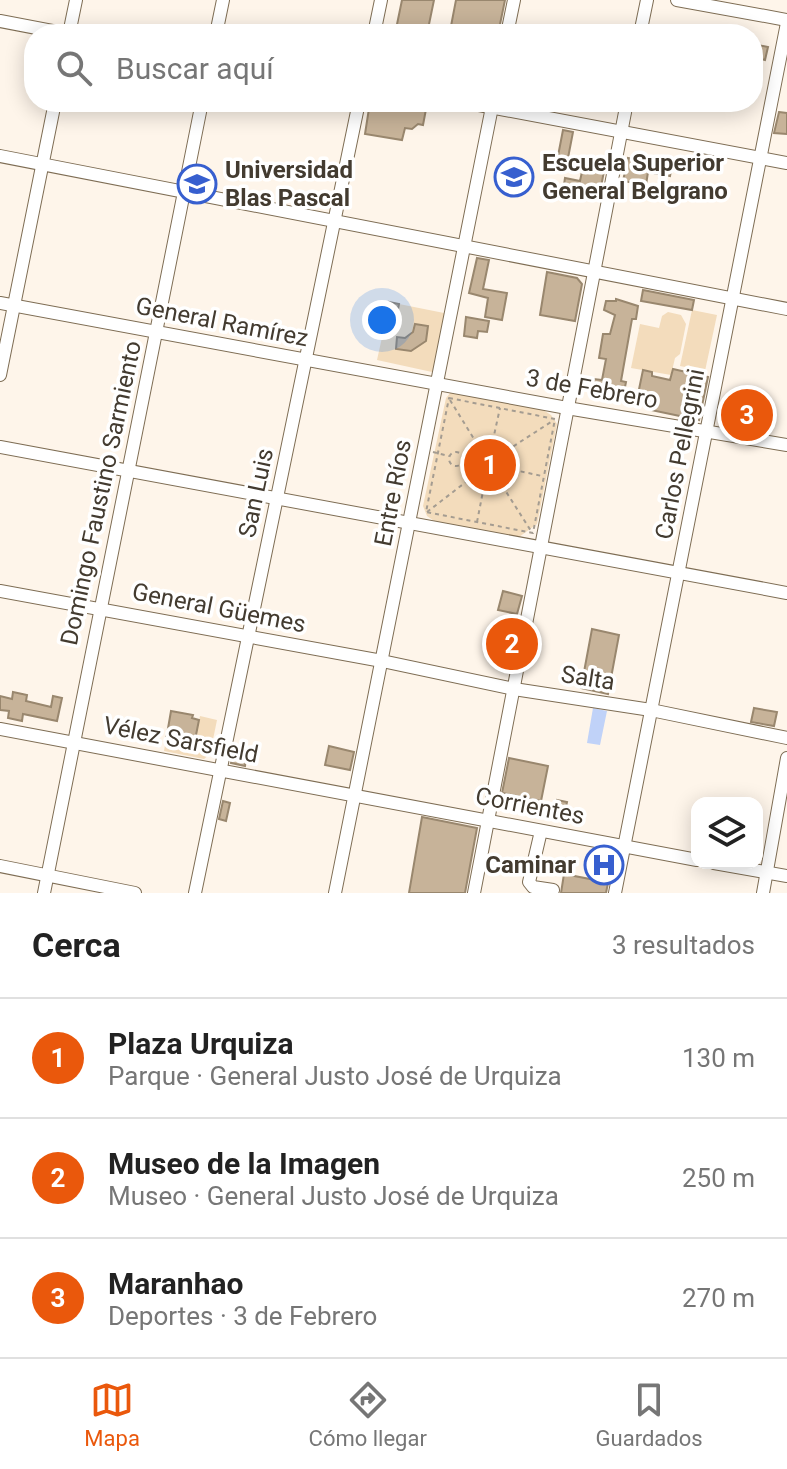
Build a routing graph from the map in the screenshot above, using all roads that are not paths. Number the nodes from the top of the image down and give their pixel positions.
1 (76, 0) edge
2 (223, 0) edge
3 (381, 0) edge
4 (514, 0) edge
5 (647, 0) edge
6 (677, 0) edge
7 (0, 21) edge
8 (787, 22) edge
9 (70, 24) edge
10 (218, 24) edge
11 (376, 24) edge
12 (509, 24) edge
13 (642, 24) edge
14 (24, 26) edge
15 (53, 112) edge
16 (200, 112) edge
17 (357, 112) edge
18 (492, 112) edge
19 (525, 112) edge
20 (625, 112) edge
21 (621, 133) junction
22 (0, 156) edge
23 (760, 158) junction
24 (787, 163) edge
25 (42, 164) junction
26 (183, 192) junction
27 (334, 222) junction
28 (464, 247) junction
29 (593, 273) junction
30 (733, 298) junction
31 (0, 303) edge
32 (14, 305) junction
33 (787, 309) edge
34 (156, 332) junction
35 (307, 360) junction
36 (0, 375) edge
37 (437, 383) junction
38 (567, 408) junction
39 (707, 430) junction
40 (787, 445) edge
41 (0, 447) edge
42 (128, 471) junction
43 (276, 500) junction
44 (409, 524) junction
45 (542, 549) junction
46 (679, 572) junction
47 (0, 591) edge
48 (787, 593) edge
49 (99, 608) junction
50 (248, 636) junction
51 (382, 661) junction
52 (514, 689) junction
53 (651, 710) junction
54 (0, 729) edge
55 (787, 738) edge
56 (73, 742) junction
57 (787, 758) edge
58 (220, 770) junction
59 (355, 795) junction
60 (488, 821) junction
61 (536, 830) junction
62 (625, 847) junction
63 (691, 859) edge
64 (0, 866) edge
65 (746, 869) edge
66 (767, 873) junction
67 (47, 876) junction
68 (787, 876) edge
69 (553, 890) dead end
70 (44, 893) edge
71 (135, 893) edge
72 (195, 893) edge
73 (335, 893) edge
74 (474, 893) edge
75 (615, 893) edge
76 (763, 893) edge

1 - 9 street
2 - 10 street
3 - 11 street
4 - 12 street
5 - 13 street
6 - 8 street
7 - 14 street
8 - 23 street, Carlos Pellegrini
15 - 25 street
16 - 26 street, Domingo Faustino Sarmiento
17 - 27 street, San Luis
18 - 28 street, Entre Ríos
19 - 21 street
20 - 21 street
21 - 23 street
21 - 29 street
22 - 25 street
23 - 24 street
23 - 30 street, Carlos Pellegrini
25 - 26 street
25 - 32 street
26 - 27 street
26 - 34 street, Domingo Faustino Sarmiento
27 - 28 street
27 - 35 street, San Luis
28 - 29 street
28 - 37 street, Entre Ríos
29 - 30 street
29 - 38 street
30 - 33 street
30 - 39 street, Carlos Pellegrini
31 - 32 street, General Ramírez
32 - 34 street, General Ramírez
32 - 36 street
34 - 35 street, General Ramírez
34 - 42 street, Domingo Faustino Sarmiento
35 - 37 street, General Ramírez
35 - 43 street, San Luis
37 - 38 street, 3 de Febrero
37 - 44 street, Entre Ríos
38 - 39 street, 3 de Febrero
38 - 45 street
39 - 40 street, 3 de Febrero
39 - 46 street, Carlos Pellegrini
41 - 42 street
42 - 43 street
42 - 49 street, Domingo Faustino Sarmiento
43 - 44 street
43 - 50 street, San Luis
44 - 45 street
44 - 51 street, Entre Ríos
45 - 46 street
45 - 52 street
46 - 48 street
46 - 53 street, Carlos Pellegrini
47 - 49 street, General Güemes
49 - 50 street, General Güemes
49 - 56 street, Domingo Faustino Sarmiento
50 - 51 street, General Güemes
50 - 58 street, San Luis
51 - 52 street, Salta
51 - 59 street, Entre Ríos
52 - 53 street, Salta
52 - 60 street
53 - 55 street, Salta
53 - 62 street, Carlos Pellegrini
54 - 56 street, Vélez Sarsfield
56 - 58 street, Vélez Sarsfield
56 - 67 street, Domingo Faustino Sarmiento
57 - 66 street
58 - 59 street, Vélez Sarsfield
58 - 72 street, San Luis
59 - 60 street, Corrientes
59 - 73 street, Entre Ríos
60 - 61 street, Corrientes
60 - 74 street
61 - 62 street, Corrientes
61 - 69 street
62 - 63 street, Corrientes
62 - 75 street, Carlos Pellegrini
64 - 67 street
65 - 66 street
66 - 68 street
66 - 76 street
67 - 70 street, Domingo Faustino Sarmiento
67 - 71 street

